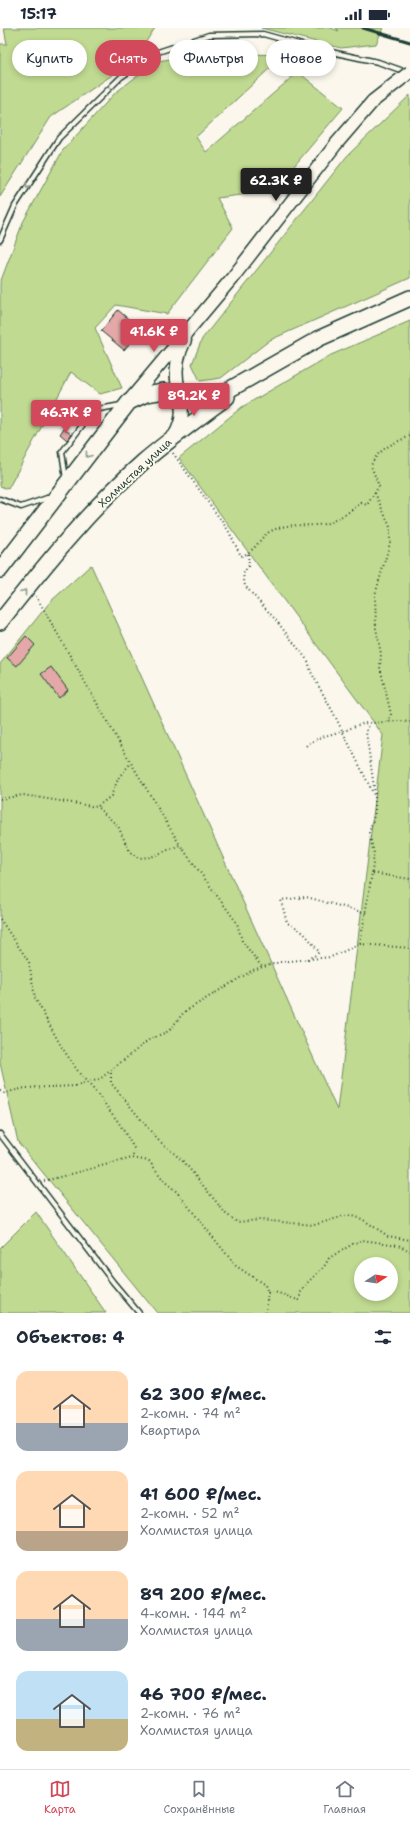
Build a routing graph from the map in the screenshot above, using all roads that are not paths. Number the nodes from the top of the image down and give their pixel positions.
1 (410, 73) edge
2 (0, 240) edge
3 (410, 298) edge
4 (198, 318) junction
5 (260, 372) junction
6 (180, 394) junction
7 (128, 403) junction
8 (170, 439) junction
9 (62, 489) junction
10 (0, 499) edge
11 (0, 570) edge
12 (0, 622) edge
13 (0, 1134) edge
14 (139, 1313) edge

1 -> 2 lane
1 - 4 main road, bridge
3 - 5 highway
4 - 6 main road
4 - 7 main road
5 - 6 highway
5 - 8 highway, Холмистая улица
6 - 7 highway
6 - 8 main road
7 -> 9 highway
7 - 9 lane
12 -> 8 highway, Холмистая улица
9 - 10 lane
9 - 11 highway
13 - 14 lane

